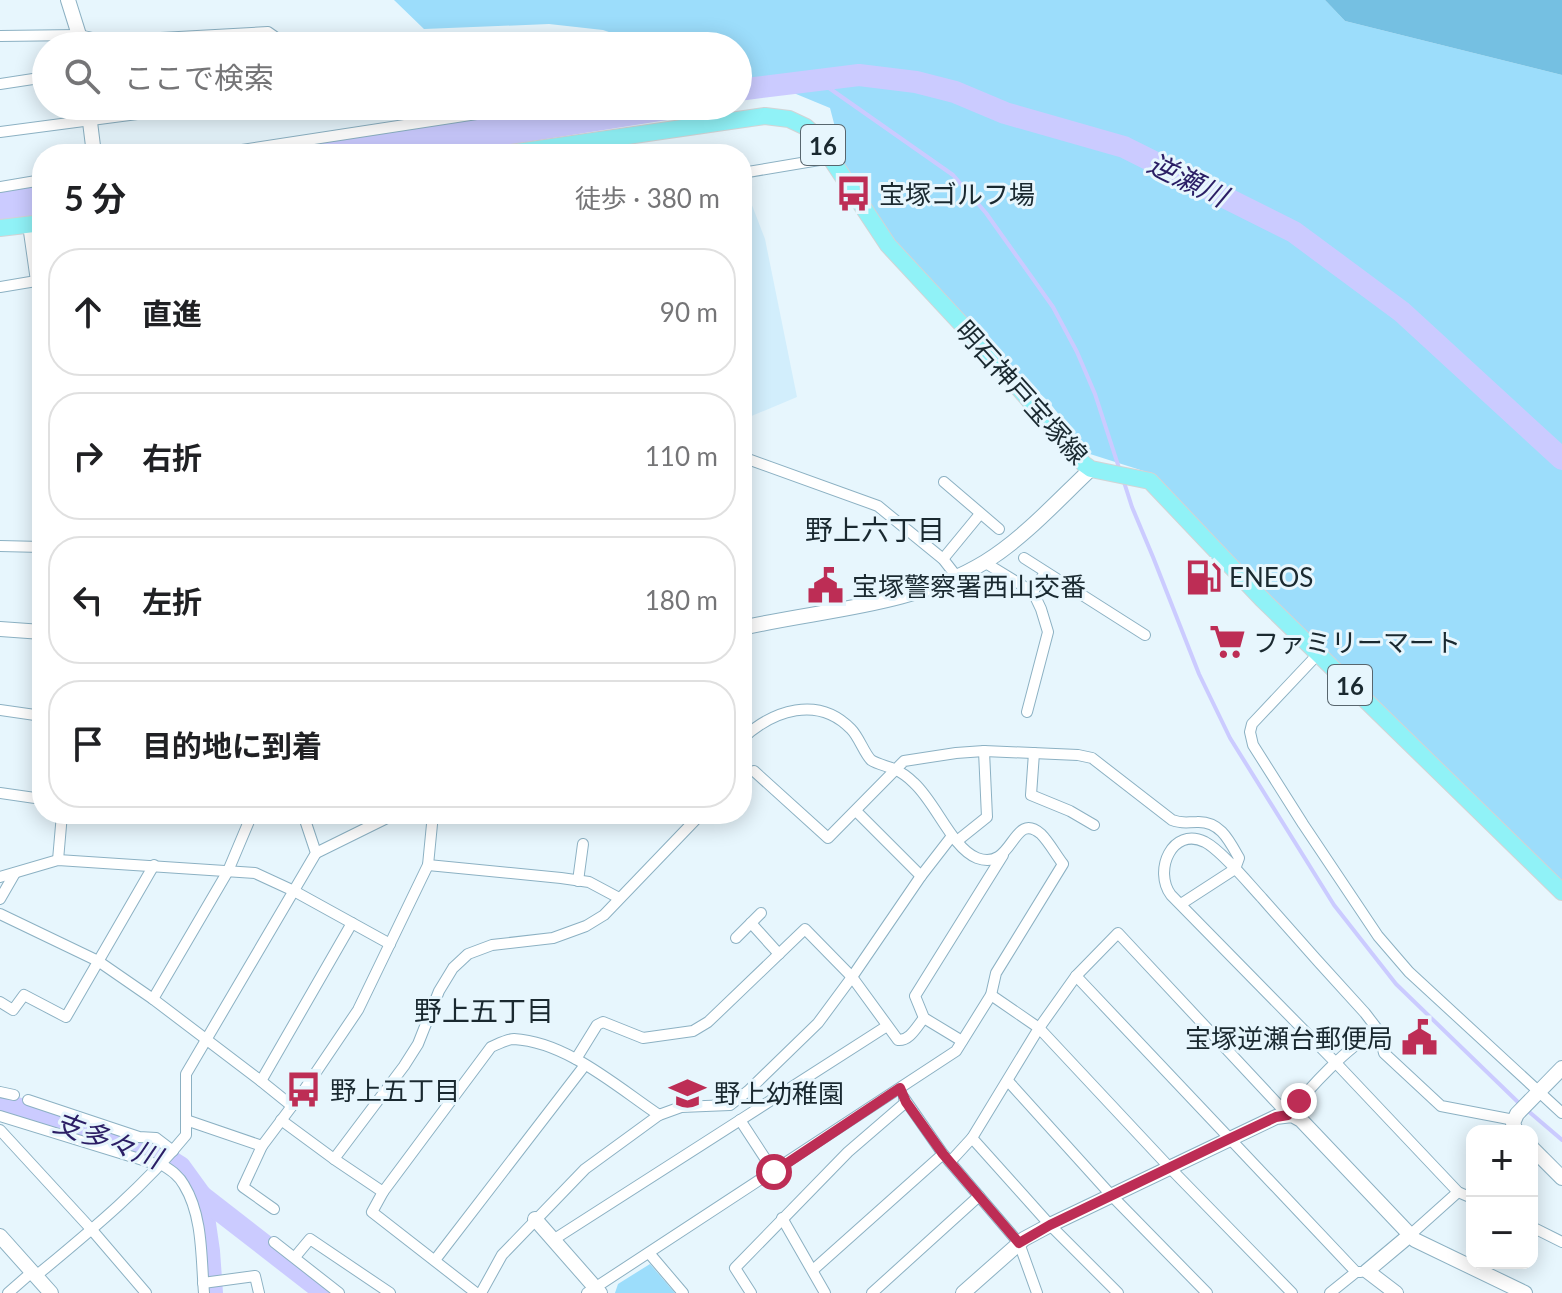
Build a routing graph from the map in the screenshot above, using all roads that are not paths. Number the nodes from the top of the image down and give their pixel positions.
1 (68, 0) edge
2 (77, 32) edge
3 (0, 36) edge
4 (32, 38) edge
5 (32, 79) edge
6 (0, 84) edge
7 (752, 118) edge
8 (57, 120) edge
9 (91, 120) edge
10 (411, 120) edge
11 (741, 120) edge
12 (0, 132) edge
13 (93, 144) edge
14 (273, 144) edge
15 (596, 144) edge
16 (831, 158) junction
17 (752, 171) edge
18 (32, 182) edge
19 (0, 187) edge
20 (32, 224) edge
21 (0, 228) edge
22 (32, 281) edge
23 (0, 287) edge
24 (752, 461) edge
25 (1091, 469) junction
26 (944, 482) dead end
27 (980, 514) junction
28 (999, 529) dead end
29 (0, 546) edge
30 (32, 547) edge
31 (1024, 558) dead end
32 (943, 559) junction
33 (984, 562) junction
34 (1045, 572) junction
35 (957, 577) junction
36 (1033, 592) junction
37 (752, 626) edge
38 (0, 629) edge
39 (32, 631) edge
40 (1145, 635) dead end
41 (1318, 654) junction
42 (0, 710) edge
43 (1027, 712) dead end
44 (32, 715) edge
45 (752, 730) edge
46 (984, 751) junction
47 (1034, 753) junction
48 (897, 770) junction
49 (754, 771) dead end
50 (0, 793) edge
51 (32, 798) edge
52 (856, 811) junction
53 (61, 824) edge
54 (248, 824) edge
55 (306, 824) edge
56 (375, 824) edge
57 (432, 824) edge
58 (691, 824) edge
59 (1094, 825) dead end
60 (954, 839) junction
61 (583, 844) dead end
62 (316, 853) junction
63 (1003, 854) junction
64 (58, 860) junction
65 (154, 865) junction
66 (428, 865) junction
67 (1235, 869) junction
68 (228, 871) junction
69 (15, 873) junction
70 (921, 876) junction
71 (0, 877) edge
72 (578, 881) junction
73 (294, 891) junction
74 (1562, 892) edge
75 (619, 898) junction
76 (0, 899) edge
77 (1181, 904) junction
78 (761, 913) dead end
79 (0, 914) edge
80 (352, 923) junction
81 (751, 923) junction
82 (736, 938) dead end
83 (390, 944) junction
84 (779, 954) junction
85 (98, 961) junction
86 (1076, 976) junction
87 (852, 977) junction
88 (991, 995) junction
89 (153, 999) junction
90 (0, 1002) edge
91 (924, 1018) junction
92 (887, 1026) junction
93 (1039, 1028) junction
94 (1378, 1030) junction
95 (206, 1041) junction
96 (962, 1041) junction
97 (580, 1062) junction
98 (1336, 1063) junction
99 (1562, 1068) edge
100 (261, 1081) junction
101 (1008, 1081) junction
102 (900, 1088) junction
103 (0, 1092) edge
104 (1538, 1093) junction
105 (14, 1095) dead end
106 (28, 1100) dead end
107 (906, 1102) junction
108 (292, 1106) junction
109 (1562, 1113) edge
110 (659, 1115) junction
111 (1288, 1115) junction
112 (0, 1116) edge
113 (186, 1120) junction
114 (281, 1120) junction
115 (740, 1120) junction
116 (1516, 1122) edge
117 (0, 1130) edge
118 (972, 1138) junction
119 (1229, 1139) junction
120 (262, 1146) junction
121 (172, 1152) junction
122 (1538, 1154) edge
123 (947, 1158) junction
124 (334, 1159) junction
125 (160, 1164) junction
126 (1170, 1168) junction
127 (774, 1172) junction
128 (1562, 1178) edge
129 (383, 1192) junction
130 (1458, 1192) junction
131 (1111, 1195) junction
132 (979, 1196) junction
133 (1470, 1197) edge
134 (274, 1209) dead end
135 (782, 1218) junction
136 (535, 1219) junction
137 (1050, 1225) junction
138 (92, 1230) junction
139 (1538, 1230) edge
140 (1410, 1235) junction
141 (0, 1236) edge
142 (553, 1240) junction
143 (274, 1242) dead end
144 (1562, 1242) edge
145 (1019, 1243) junction
146 (649, 1253) junction
147 (295, 1257) junction
148 (435, 1260) junction
149 (813, 1270) junction
150 (1362, 1272) junction
151 (34, 1274) junction
152 (203, 1288) edge
153 (594, 1291) edge
154 (8, 1293) edge
155 (51, 1293) edge
156 (146, 1293) edge
157 (259, 1293) edge
158 (339, 1293) edge
159 (390, 1293) edge
160 (479, 1293) edge
161 (683, 1293) edge
162 (751, 1293) edge
163 (825, 1293) edge
164 (872, 1293) edge
165 (963, 1293) edge
166 (1037, 1293) edge
167 (1118, 1293) edge
168 (1207, 1293) edge
169 (1292, 1293) edge
170 (1330, 1293) edge
171 (1396, 1293) edge
172 (1525, 1293) edge

1 - 2 street
3 - 4 street
5 - 6 street
7 - 16 main road, 明石神戸宝塚線 / 16
8 - 12 street
9 - 13 street
10 - 14 street
11 - 15 main road, 明石神戸宝塚線 / 16
16 - 17 street
16 - 25 main road, 明石神戸宝塚線 / 16
18 - 19 street
20 - 21 main road
22 - 23 street
24 - 32 street
25 - 33 street
25 - 41 main road, 明石神戸宝塚線 / 16
26 - 27 street
27 - 28 street
27 - 32 street
29 - 30 street
31 - 34 street
32 - 35 street
33 - 35 street
33 - 36 street
34 - 36 street
34 - 40 street
35 - 37 street
36 - 43 street
38 - 39 street
41 - 74 main road, 明石神戸宝塚線 / 16
41 - 104 street
42 - 44 street
45 - 48 street
46 - 47 street
46 - 48 street
46 - 60 street
47 - 59 street
47 - 67 street
48 - 52 street
48 - 60 street
49 - 52 street
50 - 51 street
52 - 70 street
53 - 64 street
54 - 68 street
55 - 62 street
56 - 62 street
57 - 66 street
58 - 75 street
60 - 63 street
60 - 70 street
61 - 72 street
62 - 73 street
63 - 88 street
63 - 91 street
64 - 65 street
64 - 69 street
65 - 68 street
65 - 85 street
66 - 72 street
66 - 83 street
67 - 77 street
67 - 77 street
67 - 94 street
68 - 73 street
68 - 89 street
69 - 71 street
69 - 76 street
70 - 87 street
72 - 75 street
73 - 80 street
73 - 95 street
75 - 124 street
77 - 98 street
78 - 81 street
79 - 85 street
80 - 83 street
80 - 100 street
81 - 82 street
81 - 84 street
83 - 108 street
84 - 87 street
84 - 97 street
85 - 89 street
85 - 90 street
86 - 93 street
86 - 111 street
86 - 119 street
87 - 92 street
87 - 110 street
88 - 93 street
88 - 96 street
89 - 95 street
91 - 92 street
91 - 96 street
92 - 115 street
93 - 101 street
93 - 126 street
94 - 98 street
94 - 116 street
95 - 100 street
95 - 113 street
96 - 102 street
97 - 110 street
97 - 129 street
97 - 148 street
98 - 111 street
98 - 130 street
99 - 104 street
100 - 108 street
101 - 118 street
101 - 131 street
102 - 107 street
102 - 127 street
103 - 105 street
104 - 109 street
104 - 116 street
106 - 121 street
107 - 123 street
107 - 135 street
108 - 114 street
110 - 136 street
111 - 119 street
111 - 140 street
112 - 125 street
113 - 120 street
113 - 121 street
114 - 120 street
114 - 124 street
115 - 127 street
115 - 142 street
117 - 138 street
118 - 123 street
118 - 137 street
119 - 126 street
119 - 150 street
120 - 134 street
121 - 125 street
122 - 128 street
123 - 132 street
123 - 149 street
124 - 129 street
125 - 138 street
125 - 152 street
126 - 131 street
126 - 169 street
127 - 146 street
129 - 148 street
130 - 133 street
130 - 140 street
131 - 137 street
131 - 168 street
132 - 145 street
132 - 164 street
135 - 149 street
135 - 162 street
136 - 142 street
136 - 160 street
137 - 145 street
137 - 167 street
138 - 151 street
138 - 156 street
139 - 144 street
140 - 150 street
140 - 172 street
141 - 151 street
142 - 153 street
143 - 147 street
145 - 165 street
145 - 166 street
146 - 153 street
146 - 161 street
147 - 158 street
147 - 159 street
148 - 160 street
149 - 163 street
150 - 170 street
150 - 171 street
151 - 154 street
151 - 155 street
152 - 157 street

